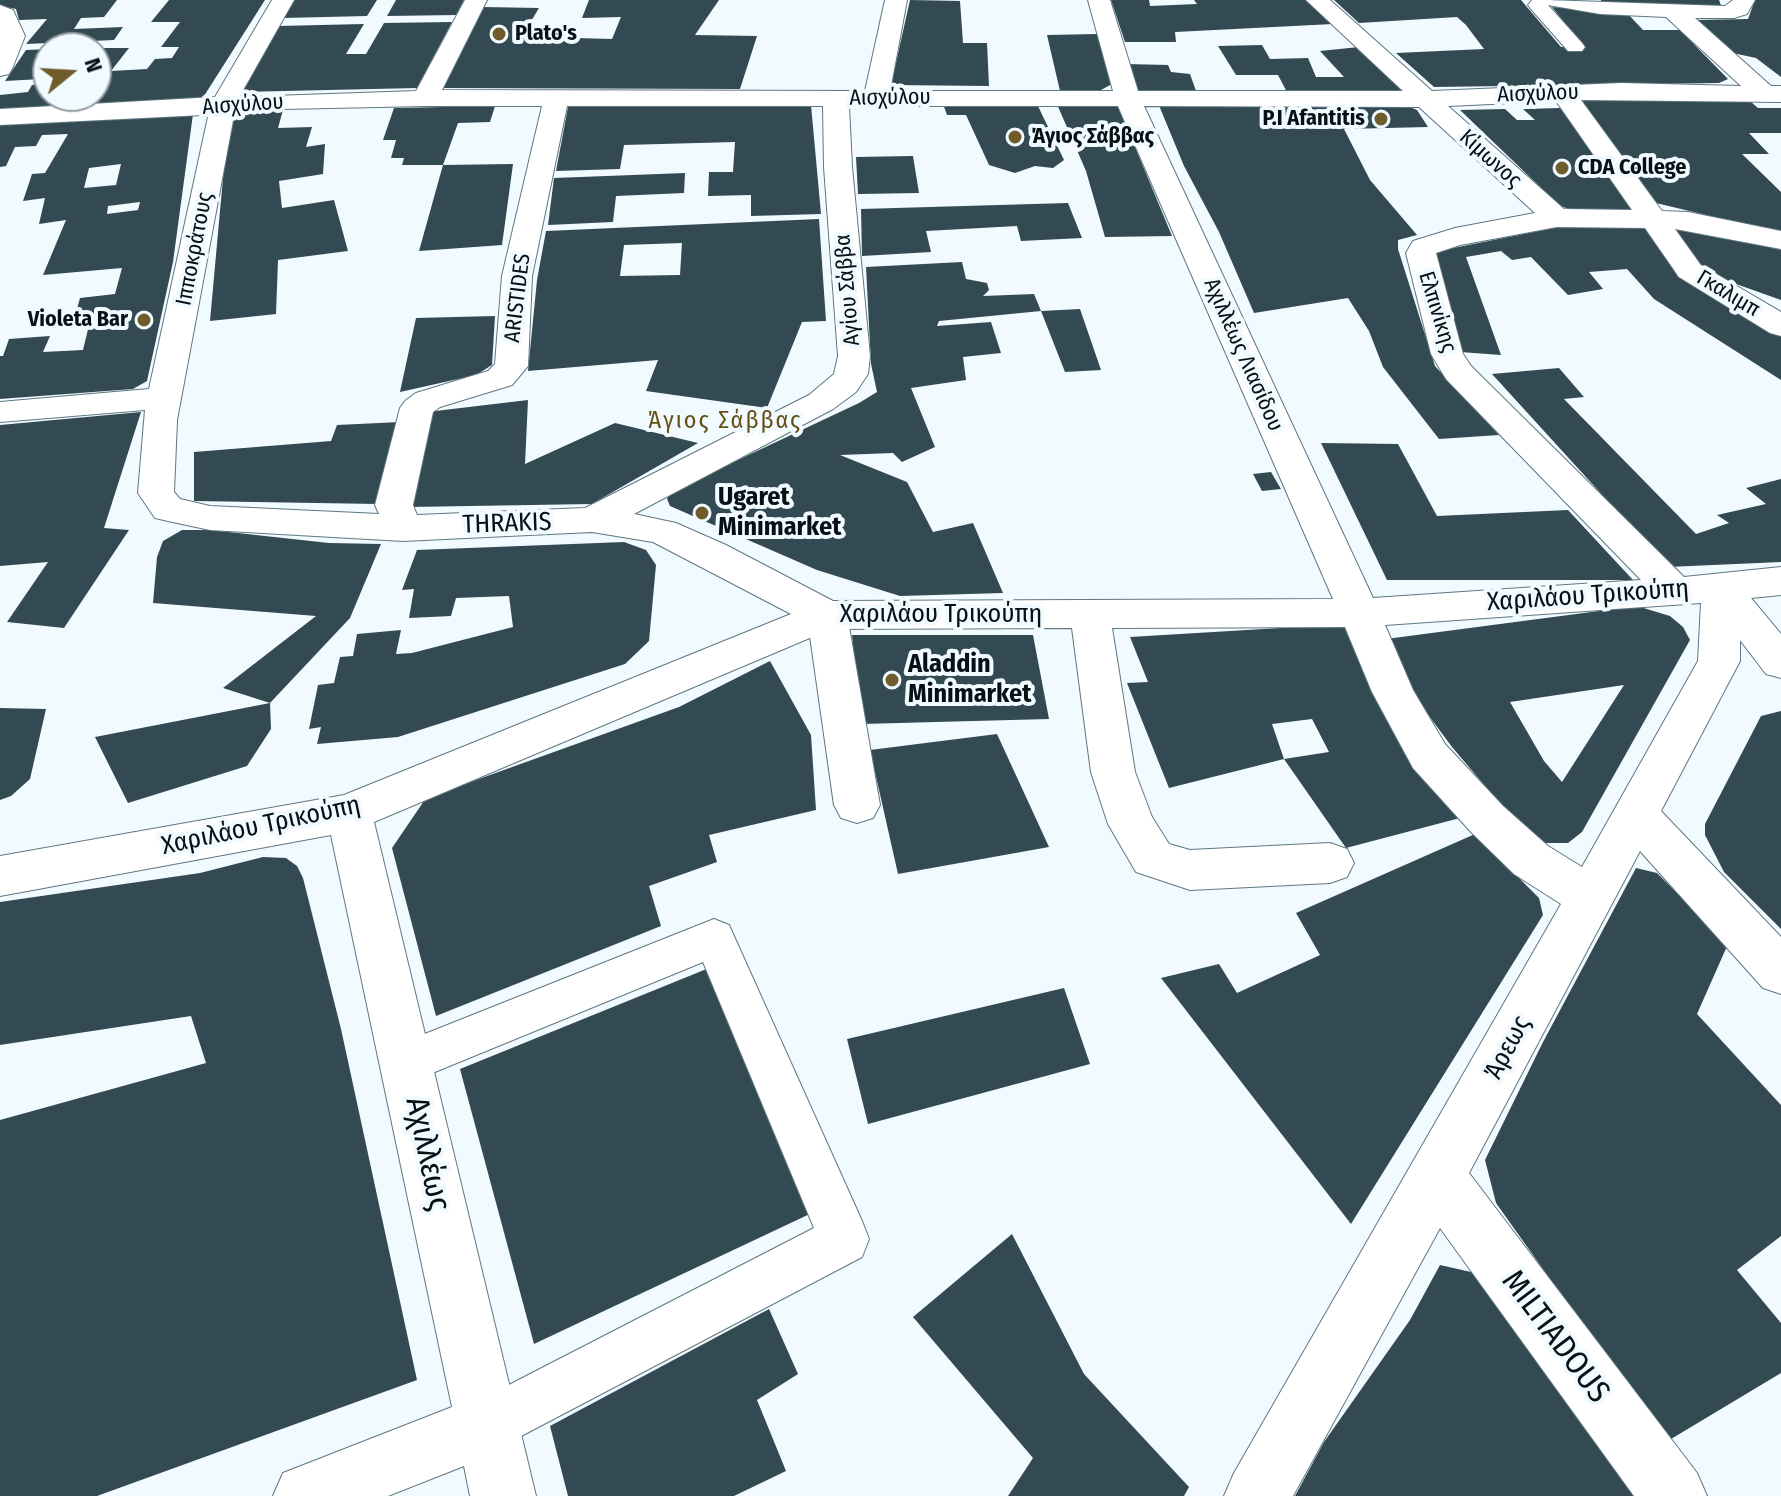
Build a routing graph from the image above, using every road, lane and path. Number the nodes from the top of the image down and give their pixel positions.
1 (283, 0) edge
2 (476, 0) edge
3 (896, 0) edge
4 (1099, 0) edge
5 (1317, 0) edge
6 (1542, 0) edge
7 (1556, 0) edge
8 (1744, 0) edge
9 (0, 12) edge
10 (1675, 13) junction
11 (1575, 47) dead end
12 (0, 69) edge
13 (1563, 93) junction
14 (1772, 94) edge
15 (876, 97) junction
16 (1127, 97) junction
17 (425, 98) junction
18 (836, 98) junction
19 (556, 99) junction
20 (1424, 99) junction
21 (224, 103) junction
22 (0, 117) edge
23 (1653, 217) junction
24 (1557, 218) junction
25 (1781, 240) edge
26 (1781, 326) edge
27 (166, 398) junction
28 (0, 412) edge
29 (168, 509) joint
30 (592, 520) junction
31 (403, 528) junction
32 (1781, 581) edge
33 (1697, 589) junction
34 (1358, 613) junction
35 (1090, 614) junction
36 (827, 615) junction
37 (1781, 663) edge
38 (857, 805) dead end
39 (349, 813) junction
40 (1636, 816) junction
41 (1330, 863) dead end
42 (0, 876) edge
43 (1589, 897) junction
44 (1781, 972) edge
45 (408, 1062) junction
46 (1437, 1177) junction
47 (485, 1426) junction
48 (306, 1496) edge
49 (503, 1496) edge
50 (1257, 1496) edge
51 (1674, 1496) edge

1 - 21 street, Ιπποκράτους
2 - 17 street
3 - 15 street
4 - 16 street, Αχιλλέως Λιασίδου
5 - 20 street, Κίμωνος
6 - 11 lane
7 - 10 street
8 - 10 street
9 - 12 street
10 - 14 street
13 - 14 street, Αισχύλου
13 - 20 street, Αισχύλου
13 - 23 street, Γκαλιμπ
15 - 16 street, Αισχύλου
15 - 18 street, Αισχύλου
16 - 20 street, Αισχύλου
16 - 34 street, Αχιλλέως Λιασίδου
17 - 19 street, Αισχύλου
17 - 21 street, Αισχύλου
18 - 19 street, Αισχύλου
18 - 30 street, Αγίου Σάββα
19 - 31 street, ARISTIDES
20 - 24 street, Κίμωνος
21 - 22 street, Αισχύλου
21 - 27 street, Ιπποκράτους
23 - 24 street, Ελπινίκης
23 - 25 street, Ελπινίκης
23 - 26 street, Γκαλιμπ
24 - 33 street, Ελπινίκης
27 - 28 street
27 - 29 street, Ιπποκράτους
29 - 31 street, THRAKIS
30 - 31 street, THRAKIS
30 - 36 street, THRAKIS
32 - 33 street, Χαριλάου Τρικούπη
33 - 34 street, Χαριλάου Τρικούπη
33 - 37 street
33 - 40 street, Άρεως
34 - 35 street, Χαριλάου Τρικούπη
34 - 43 street, Αχιλλέως Λιασίδου
35 - 36 street, Χαριλάου Τρικούπη
35 - 41 street
36 - 38 street
36 - 39 street, Χαριλάου Τρικούπη
39 - 42 street, Χαριλάου Τρικούπη
39 - 45 street, Αχιλλέως
40 - 43 street, Άρεως
40 - 44 street
43 - 46 street, Άρεως
45 - 47 street, Αχιλλέως
45 - 47 lane
46 - 50 street, Άρεως
46 - 51 street, MILTIADOUS
47 - 48 street
47 - 49 street, Αχιλλέως

